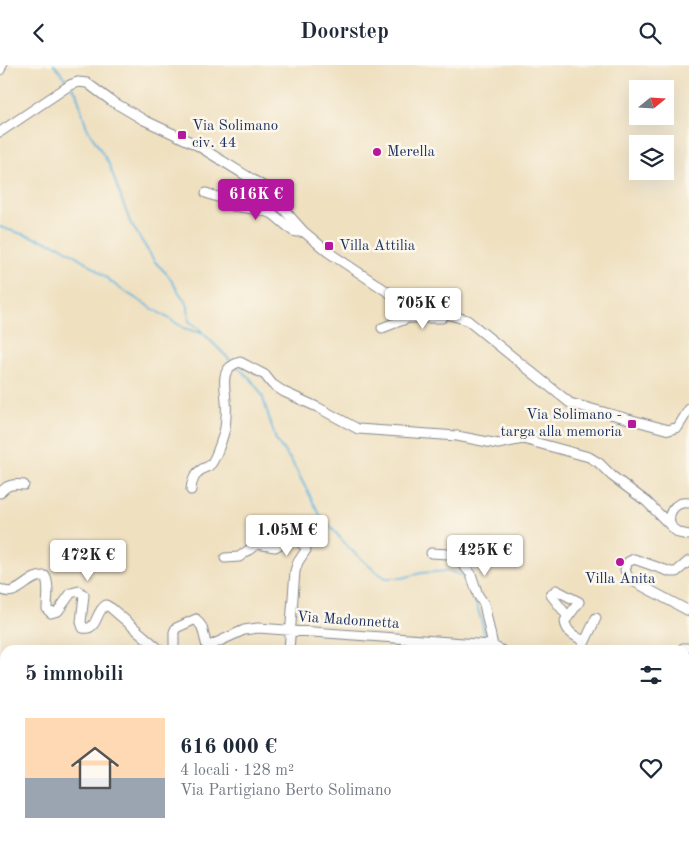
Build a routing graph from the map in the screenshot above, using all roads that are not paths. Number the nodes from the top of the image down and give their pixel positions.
1 (2, 65) edge
2 (0, 70) edge
3 (0, 131) edge
4 (206, 193) dead end
5 (303, 231) junction
6 (446, 313) junction
7 (382, 328) dead end
8 (689, 409) edge
9 (24, 485) dead end
10 (191, 490) dead end
11 (0, 493) edge
12 (689, 503) edge
13 (670, 525) junction
14 (689, 535) edge
15 (431, 553) dead end
16 (225, 558) dead end
17 (689, 561) edge
18 (0, 589) edge
19 (689, 611) edge
20 (568, 617) dead end
21 (596, 618) dead end
22 (290, 631) junction
23 (154, 645) edge
24 (174, 645) edge
25 (206, 645) edge
26 (211, 645) edge
27 (289, 645) edge
28 (456, 645) edge
29 (494, 645) edge
30 (582, 645) edge
31 (583, 645) edge

1 - 2 street
3 - 5 street
4 - 5 street
5 - 6 street
6 - 7 street
6 - 8 street
9 - 11 street
10 - 13 street
12 - 13 street
13 - 14 street
15 - 29 street
16 - 22 street
17 - 19 street
18 - 23 street
20 - 30 street
21 - 31 street
22 - 26 street, Via Madonnetta
22 - 27 street
22 - 28 street, Via Madonnetta
24 - 25 street, Via Madonnetta

